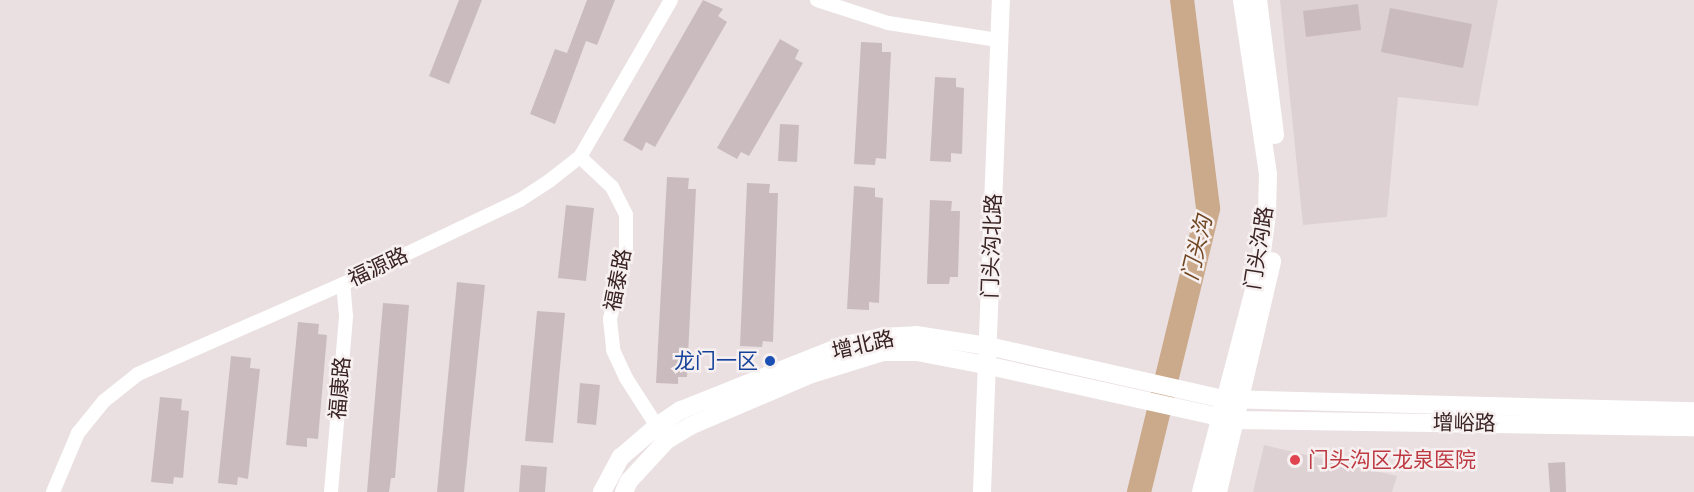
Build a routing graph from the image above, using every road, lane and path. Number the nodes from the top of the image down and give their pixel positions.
1 (671, 0) edge
2 (817, 0) edge
3 (1001, 0) edge
4 (1242, 0) edge
5 (1258, 0) edge
6 (998, 40) junction
7 (580, 157) junction
8 (343, 284) junction
9 (988, 346) junction
10 (985, 365) junction
11 (1231, 400) junction
12 (1694, 411) edge
13 (1226, 419) junction
14 (1694, 427) edge
15 (662, 433) junction
16 (53, 492) edge
17 (330, 492) edge
18 (602, 492) edge
19 (624, 492) edge
20 (981, 492) edge
21 (1201, 492) edge
22 (1218, 492) edge

1 - 7 street, 福源路
2 - 6 street
3 - 6 street, 门头沟北路
4 - 11 street, 门头沟路
5 - 11 street, 门头沟路
6 - 9 street, 门头沟北路
7 - 8 street, 福源路
7 - 15 street, 福泰路
8 - 16 street, 福源路
8 - 17 street, 福康路
9 - 10 street, 门头沟北路
9 - 11 street, 增北路
9 - 15 street, 增北路
10 - 13 street, 增北路
10 - 15 street, 增北路
10 - 20 street, 门头沟北路
11 - 12 street, 增峪路
11 - 13 street, 门头沟路
13 - 14 street, 增峪路
13 - 21 street, 门头沟路
13 - 22 street, 门头沟路
15 - 18 street, 增北路
15 - 19 street, 增北路

